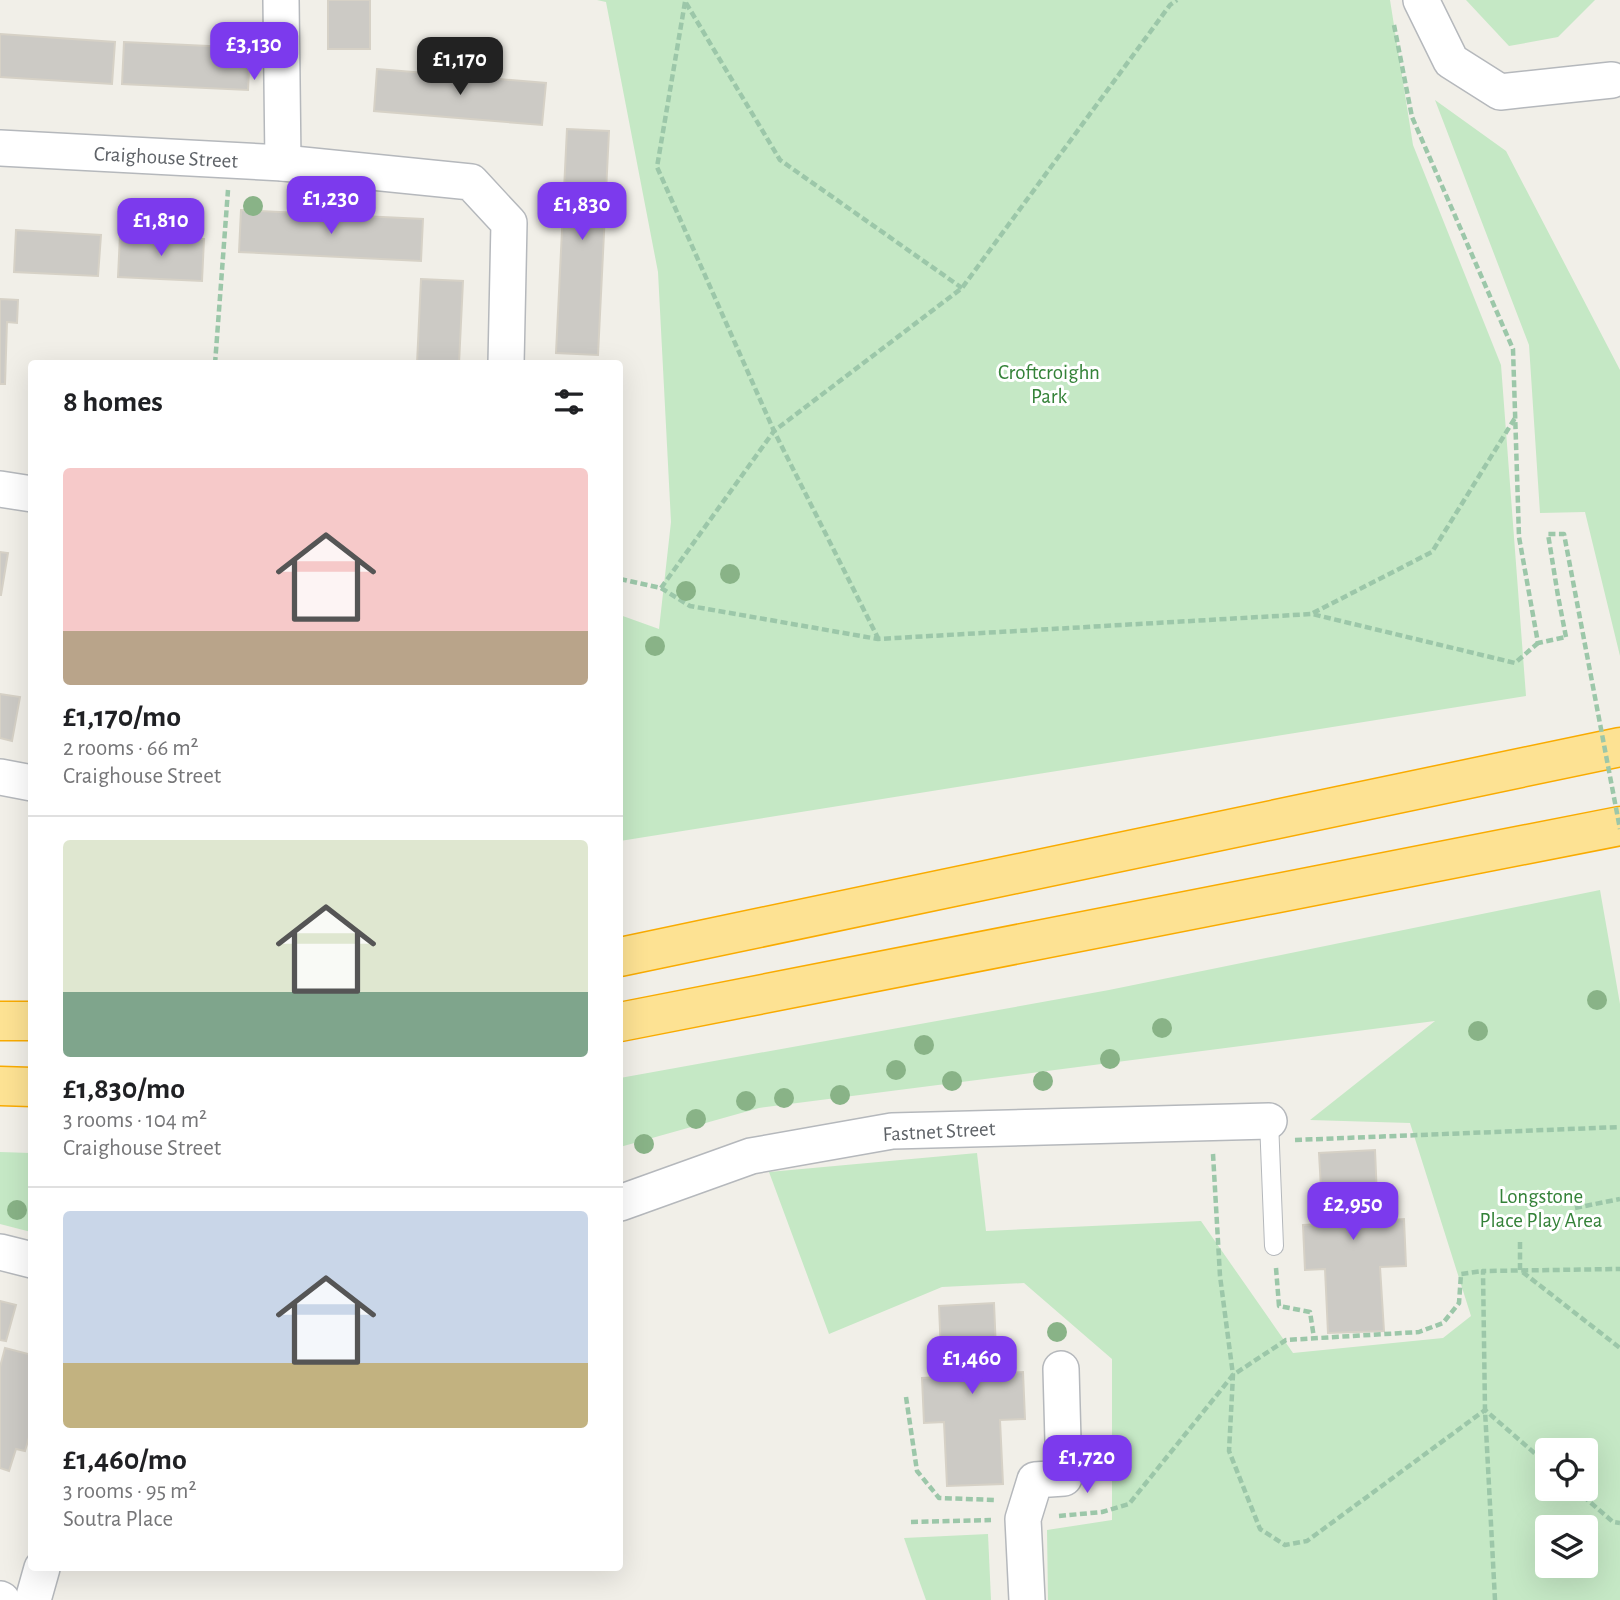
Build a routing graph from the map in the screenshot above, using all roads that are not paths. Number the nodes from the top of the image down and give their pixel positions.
1 (281, 0) edge
2 (1406, 6) edge
3 (1612, 80) dead end
4 (0, 148) edge
5 (283, 163) junction
6 (506, 360) edge
7 (0, 489) edge
8 (28, 493) edge
9 (1620, 747) edge
10 (0, 777) edge
11 (28, 782) edge
12 (1620, 827) edge
13 (623, 956) edge
14 (0, 1021) edge
15 (28, 1021) edge
16 (623, 1021) edge
17 (0, 1086) edge
18 (28, 1087) edge
19 (1270, 1131) joint
20 (623, 1202) edge
21 (1274, 1246) road end
22 (0, 1252) edge
23 (28, 1259) edge
24 (1061, 1369) dead end
25 (41, 1571) edge
26 (33, 1600) edge
27 (1027, 1600) edge

1 - 5 street
2 - 3 street
4 - 5 street, Craighouse Street
5 - 6 street, Craighouse Street
7 - 8 street
9 - 13 highway
10 - 11 street
12 - 16 highway
14 - 15 highway
17 - 18 highway
19 - 20 street, Fastnet Street
19 - 21 lane
22 - 23 street
24 - 27 street
25 - 26 street

